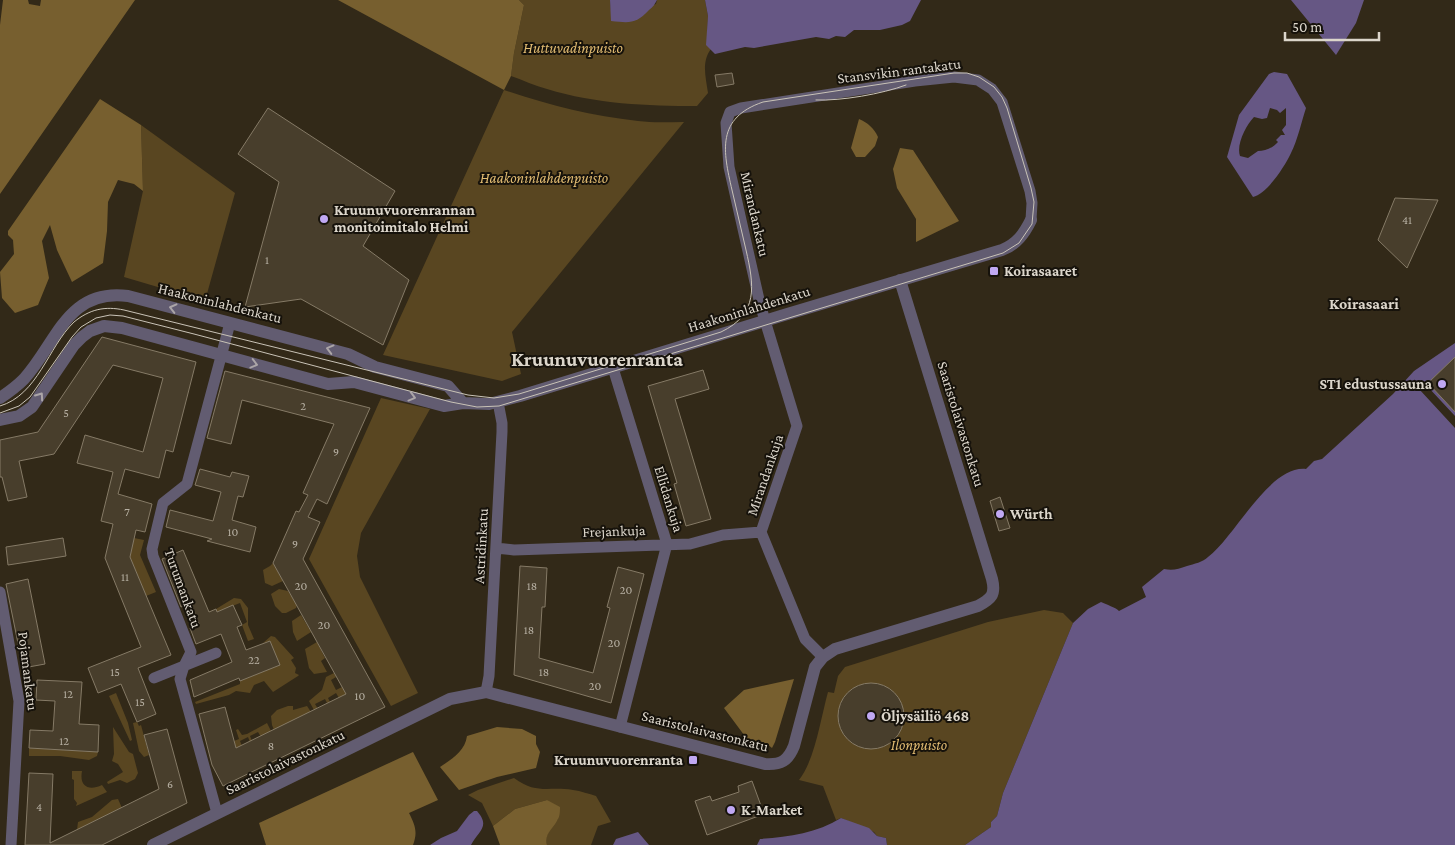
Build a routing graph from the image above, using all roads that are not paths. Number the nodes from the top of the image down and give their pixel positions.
1 (730, 112) joint
2 (1031, 220) joint
3 (900, 280) junction
4 (765, 321) junction
5 (230, 323) junction
6 (222, 355) junction
7 (614, 368) junction
8 (0, 398) edge
9 (498, 402) junction
10 (463, 403) junction
11 (0, 420) edge
12 (761, 532) junction
13 (667, 544) junction
14 (496, 548) junction
15 (0, 592) edge
16 (216, 652) dead end
17 (823, 657) junction
18 (184, 666) junction
19 (154, 678) dead end
20 (486, 692) junction
21 (620, 727) junction
22 (217, 813) junction
23 (11, 845) edge
24 (153, 845) edge

1 - 2 street, Stansvikin rantakatu
1 - 4 street, Mirandankatu
2 - 3 street, Haakoninlahdenkatu
3 - 4 street, Haakoninlahdenkatu
3 - 17 street, Saaristolaivastonkatu
4 - 7 street, Haakoninlahdenkatu
4 - 12 street, Mirandankuja
5 - 6 street, Turumankatu
5 -> 8 street, Haakoninlahdenkatu
10 -> 5 street, Haakoninlahdenkatu
6 -> 10 street, Haakoninlahdenkatu
11 -> 6 street, Haakoninlahdenkatu
6 - 18 street, Turumankatu
7 - 9 street, Haakoninlahdenkatu
7 - 13 street, Ellidankuja
9 - 10 street, Haakoninlahdenkatu
9 - 14 street, Astridinkatu
12 - 13 street, Frejankuja
12 - 17 street, Mirandankuja
13 - 14 street, Frejankuja
13 - 21 street, Ellidankuja
14 - 20 street, Astridinkatu
15 - 23 street, Pojamankatu
16 - 18 street
17 - 21 street, Saaristolaivastonkatu
18 - 19 street
18 - 22 street, Turumankatu
20 - 21 street, Saaristolaivastonkatu
20 - 22 street, Saaristolaivastonkatu
22 - 24 street, Saaristolaivastonkatu

